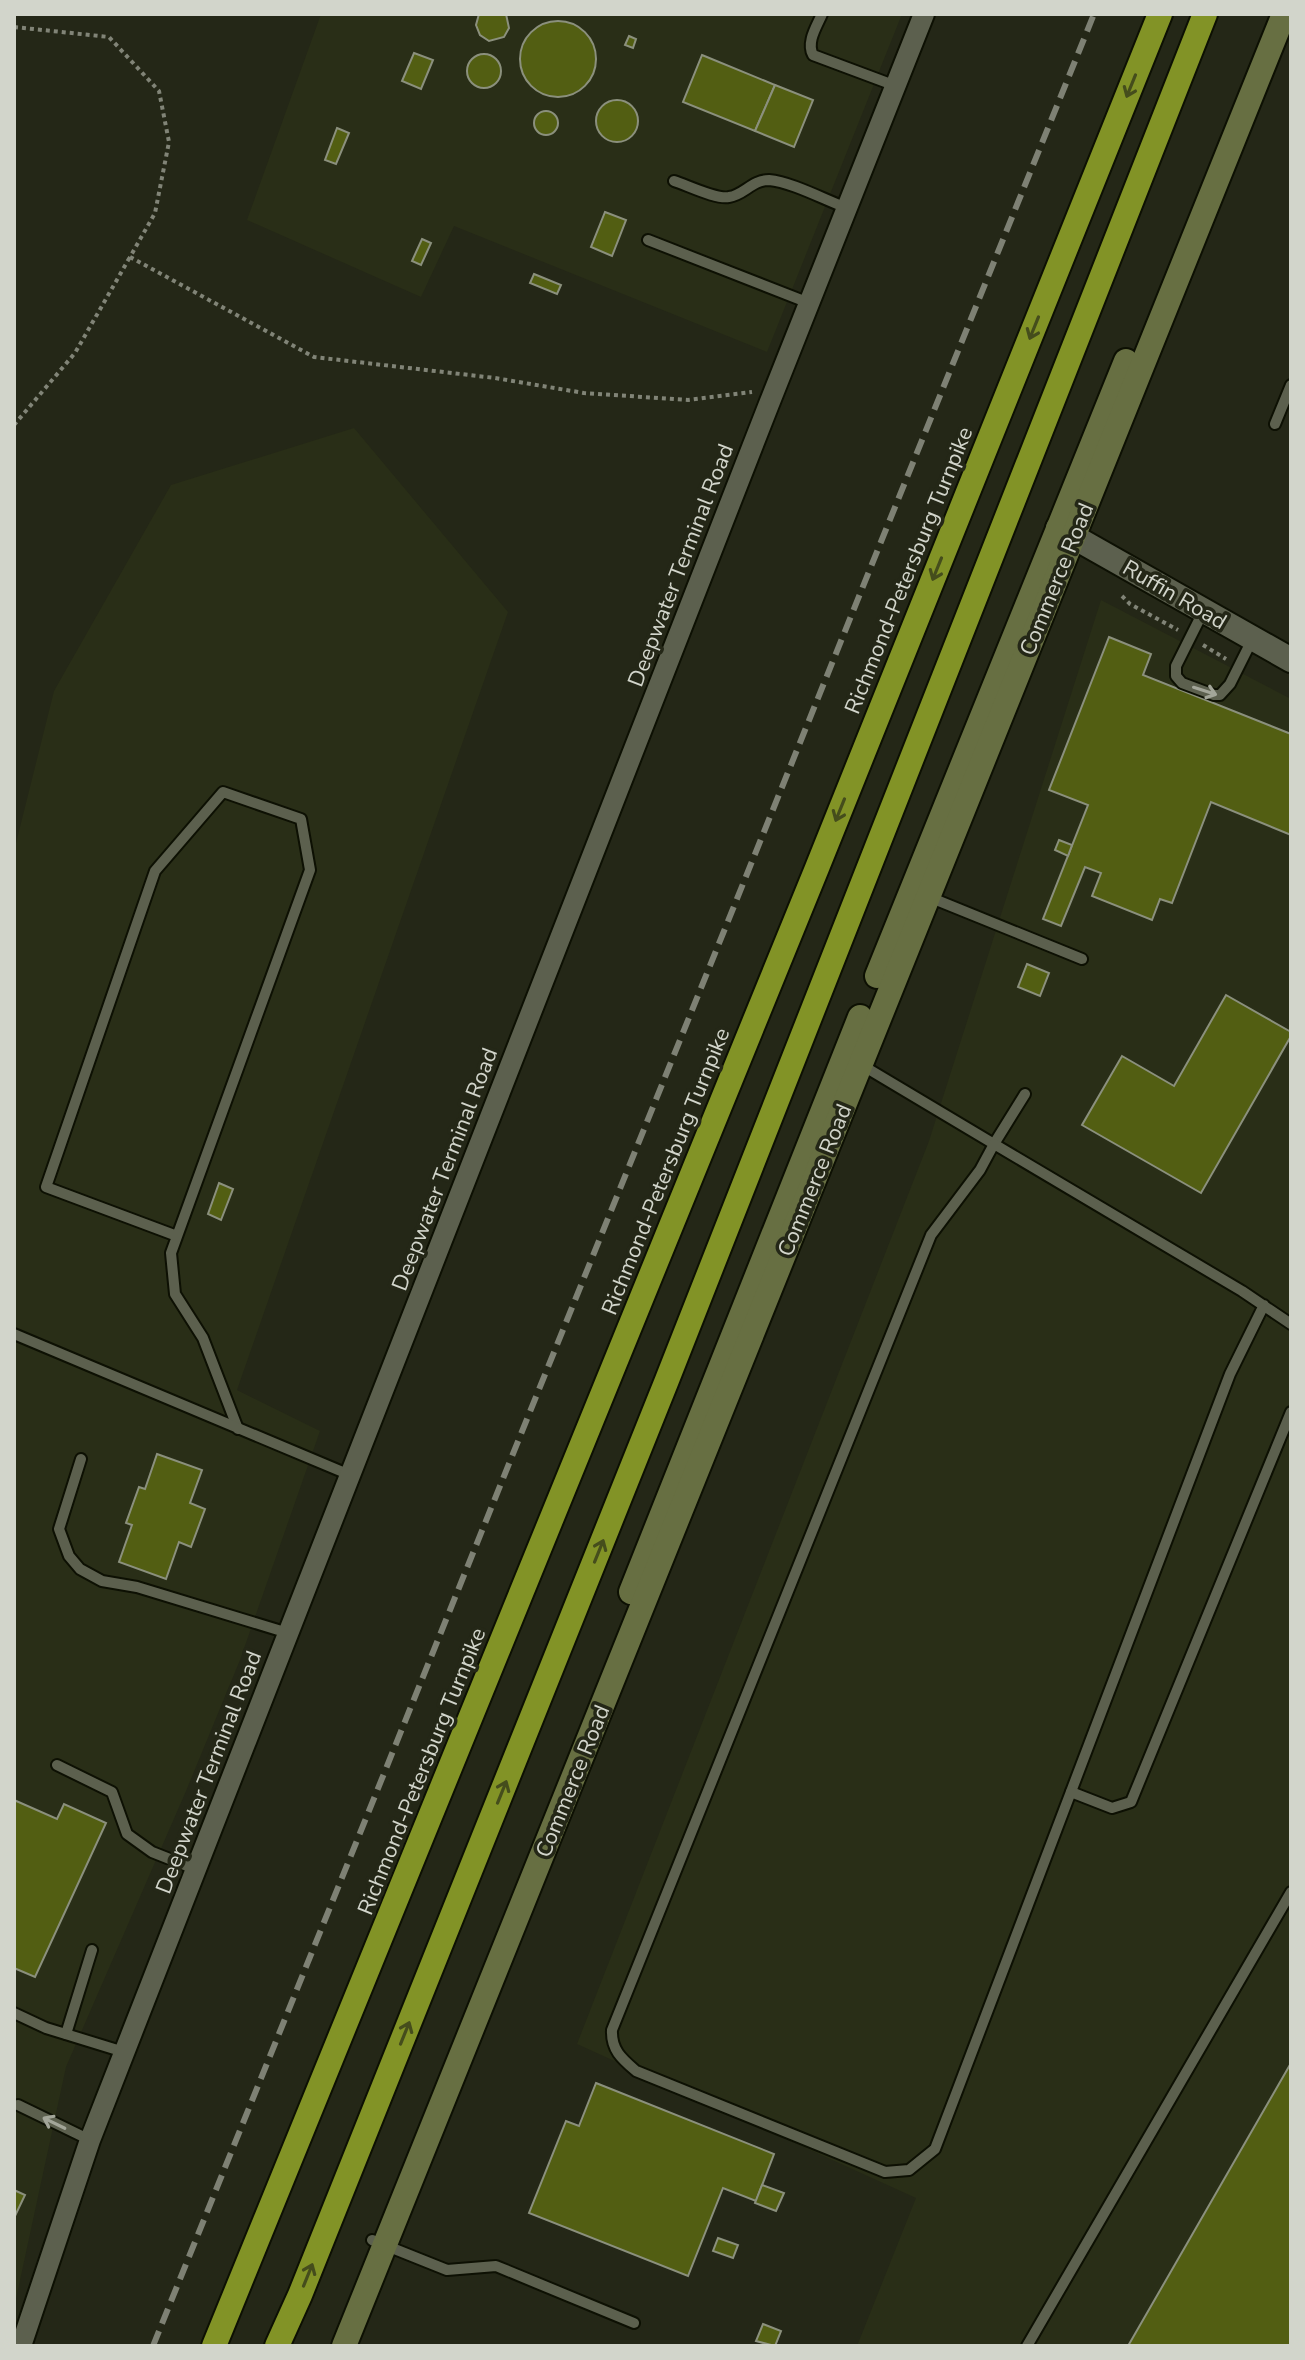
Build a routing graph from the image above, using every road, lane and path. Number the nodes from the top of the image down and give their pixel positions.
1 (822, 14) edge
2 (924, 14) edge
3 (1160, 14) edge
4 (1205, 14) edge
5 (1267, 14) edge
6 (1284, 14) edge
7 (14, 27) edge
8 (896, 86) junction
9 (674, 181) dead end
10 (847, 208) junction
11 (648, 240) dead end
12 (130, 257) junction
13 (809, 303) junction
14 (1291, 385) edge
15 (774, 390) junction
16 (1275, 424) dead end
17 (14, 425) edge
18 (1066, 532) junction
19 (1204, 610) junction
20 (1253, 638) junction
21 (1291, 660) edge
22 (920, 894) junction
23 (1082, 959) dead end
24 (852, 1059) junction
25 (1025, 1094) dead end
26 (994, 1144) junction
27 (177, 1236) junction
28 (1264, 1305) junction
29 (1291, 1324) edge
30 (14, 1334) edge
31 (1291, 1412) edge
32 (238, 1429) junction
33 (81, 1459) dead end
34 (350, 1475) junction
35 (288, 1633) junction
36 (57, 1765) dead end
37 (1071, 1792) junction
38 (195, 1869) junction
39 (1291, 1892) edge
40 (92, 1950) dead end
41 (14, 2013) edge
42 (66, 2034) junction
43 (124, 2052) junction
44 (18, 2105) dead end
45 (90, 2140) junction
46 (379, 2242) junction
47 (634, 2323) dead end
48 (19, 2342) edge
49 (214, 2346) edge
50 (277, 2346) edge
51 (328, 2346) edge
52 (344, 2346) edge
53 (1027, 2346) edge

1 - 8 lane
2 - 8 street, Deepwater Terminal Road
3 -> 49 highway, Richmond-Petersburg Turnpike
50 -> 4 highway
5 - 18 main road, Commerce Road
6 - 18 main road, Commerce Road
7 - 12 path
8 - 10 street, Deepwater Terminal Road
9 - 10 lane
10 - 13 street, Deepwater Terminal Road
11 - 13 lane
12 - 15 path
12 - 17 path
13 - 15 street, Deepwater Terminal Road
14 - 16 lane
15 - 34 street, Deepwater Terminal Road
18 - 19 street, Ruffin Road
18 - 22 main road, Commerce Road
19 - 20 street, Ruffin Road
19 -> 20 lane
20 - 21 street, Ruffin Road
22 - 23 lane
22 - 24 main road, Commerce Road
24 - 26 lane
24 - 46 main road, Commerce Road
25 - 26 lane
26 - 28 lane
26 - 37 lane
27 - 27 lane
27 - 32 lane
28 - 29 lane
28 - 37 lane
30 - 32 lane
31 - 37 lane
32 - 34 lane
33 - 35 lane
34 - 35 street, Deepwater Terminal Road
35 - 38 street, Deepwater Terminal Road
36 - 38 lane
38 - 43 street, Deepwater Terminal Road
39 - 53 lane
40 - 42 lane
41 - 42 lane
42 - 43 lane
43 - 45 street, Deepwater Terminal Road
45 -> 44 lane
45 - 48 street, Deepwater Terminal Road
46 - 47 lane
46 - 51 main road, Commerce Road
46 - 52 main road, Commerce Road

